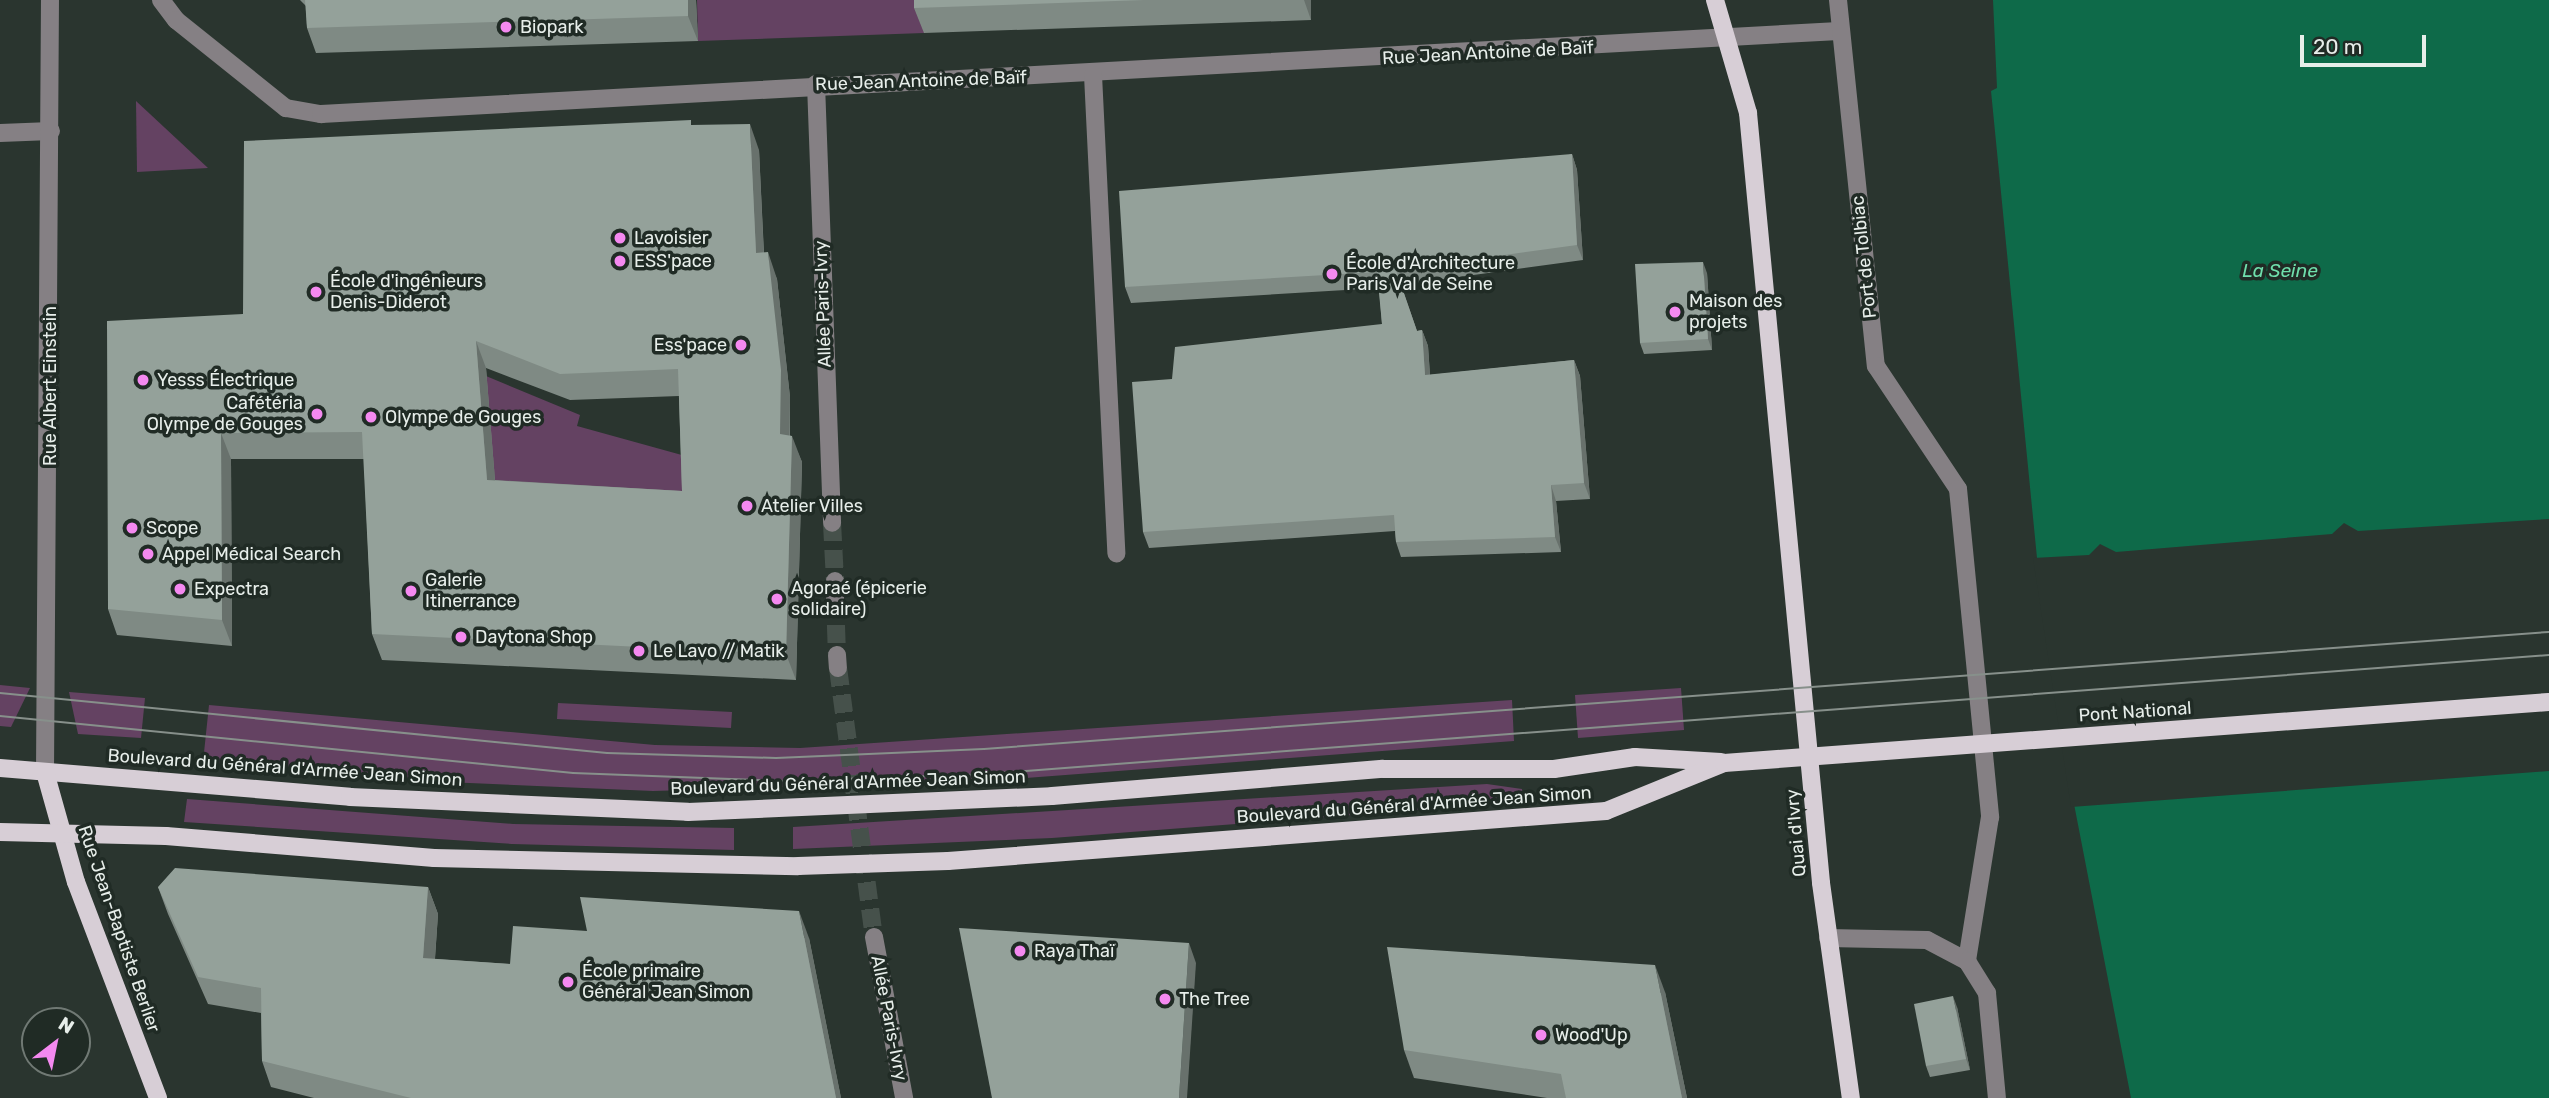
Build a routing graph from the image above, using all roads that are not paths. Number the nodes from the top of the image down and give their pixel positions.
1 (50, 0) edge
2 (161, 0) edge
3 (1715, 0) edge
4 (1838, 0) edge
5 (1839, 31) junction
6 (1723, 38) junction
7 (1093, 75) junction
8 (816, 84) junction
9 (51, 131) junction
10 (0, 133) edge
11 (832, 523) tunnel mouth
12 (1116, 553) dead end
13 (2549, 702) edge
14 (1724, 762) junction
15 (0, 768) edge
16 (45, 772) junction
17 (0, 832) edge
18 (63, 835) junction
19 (874, 937) tunnel mouth
20 (1828, 938) junction
21 (1967, 961) junction
22 (158, 1098) edge
23 (904, 1098) edge
24 (1851, 1098) edge
25 (1997, 1098) edge

1 - 9 street, Rue Albert Einstein
2 - 8 street, Rue Jean Antoine de Baïf
3 - 6 main road, Quai d'Ivry
4 - 5 street, Port de Tolbiac
5 - 6 street, Rue Jean Antoine de Baïf
5 - 21 street, Port de Tolbiac
6 - 7 street, Rue Jean Antoine de Baïf
6 - 20 main road, Quai d'Ivry
7 - 8 street, Rue Jean Antoine de Baïf
7 - 12 street
8 - 11 street, Allée Paris-Ivry
9 - 10 street
9 - 16 street, Rue Albert Einstein
13 - 14 main road, Pont National, bridge
14 - 16 main road, Boulevard du Général d'Armée Jean Simon
14 - 18 main road, Boulevard du Général d'Armée Jean Simon
15 - 16 main road, Boulevard du Général d'Armée Jean Simon
16 - 18 main road, Rue Jean-Baptiste Berlier
17 - 18 main road, Boulevard du Général d'Armée Jean Simon
18 - 22 main road, Rue Jean-Baptiste Berlier
19 - 23 street, Allée Paris-Ivry
20 - 21 street
20 - 24 main road, Quai d'Ivry
21 - 25 street

